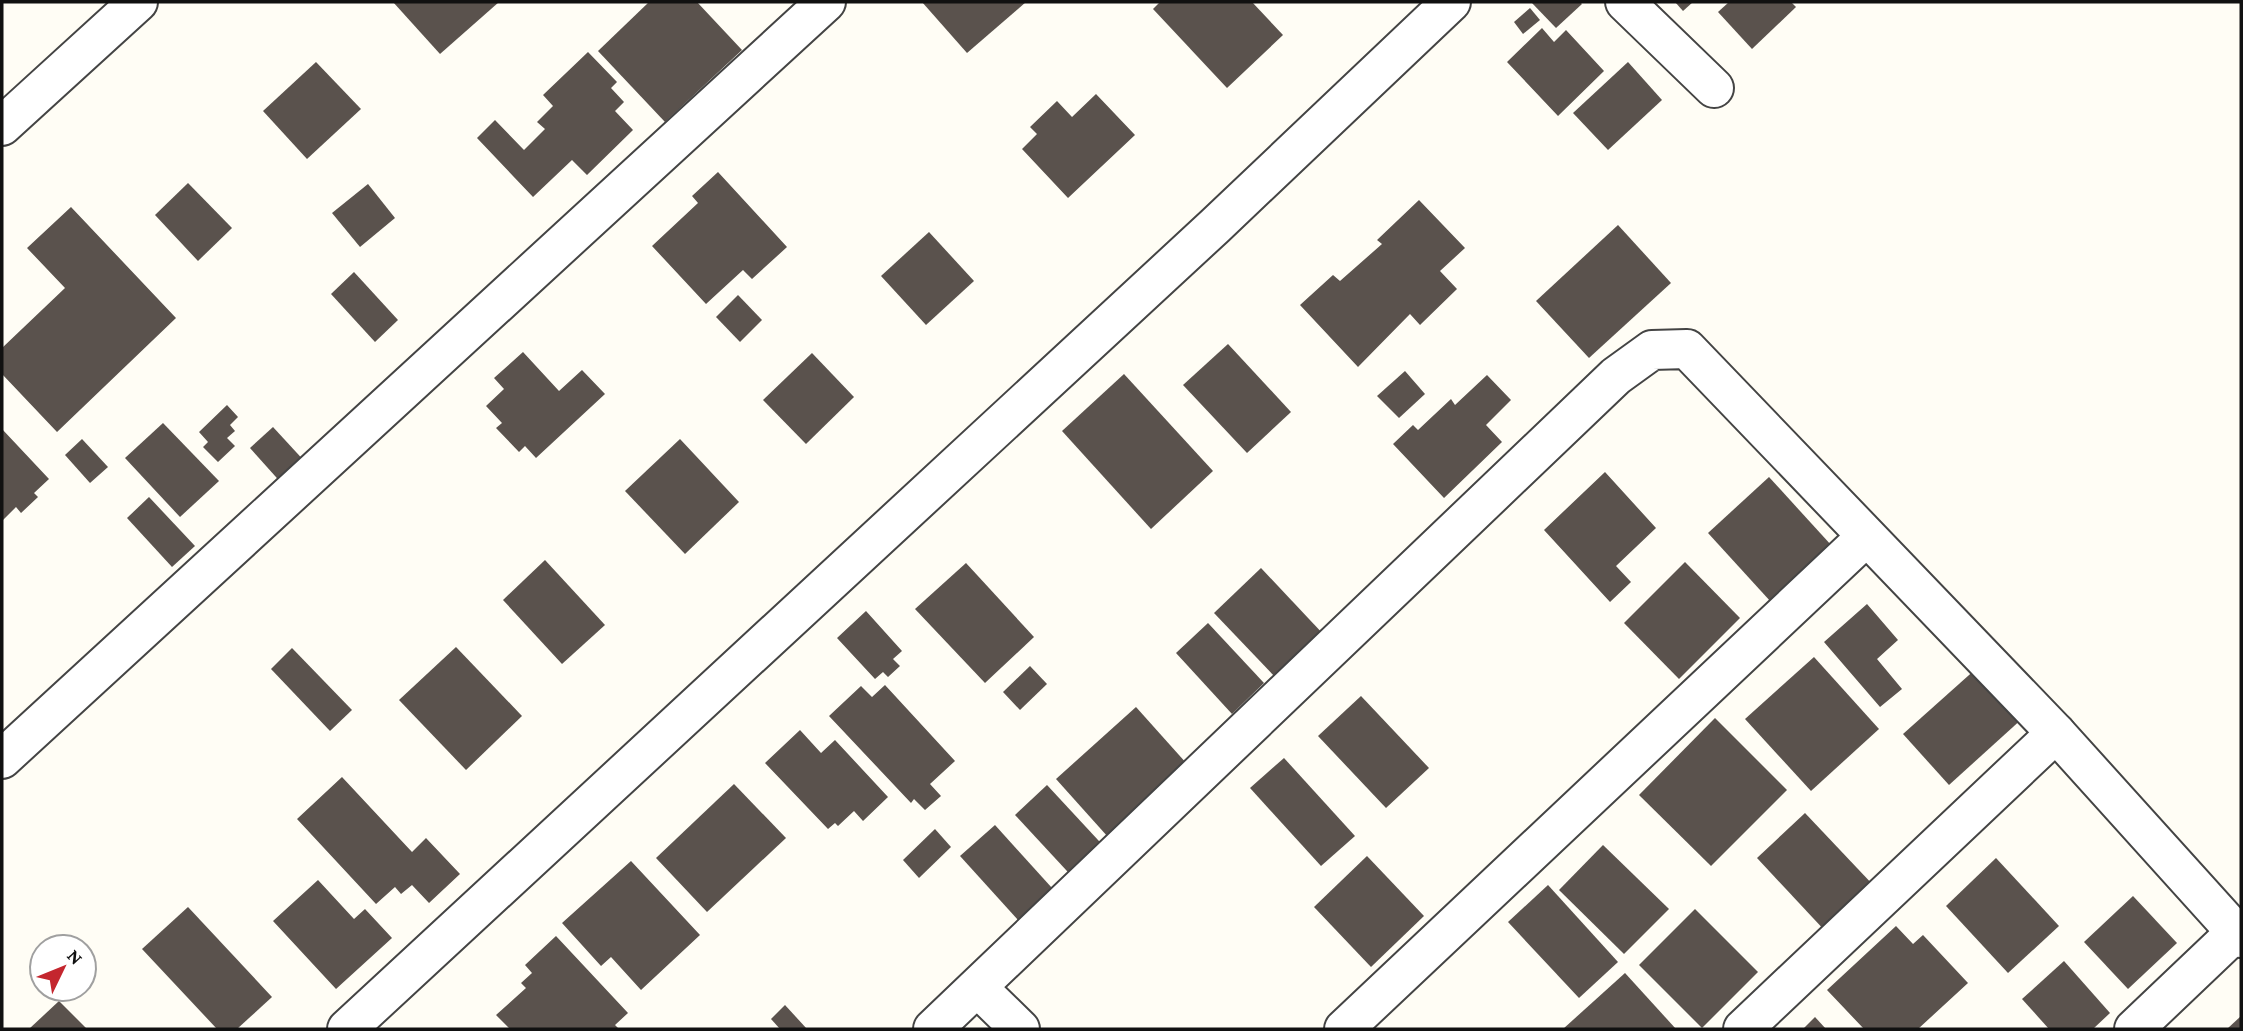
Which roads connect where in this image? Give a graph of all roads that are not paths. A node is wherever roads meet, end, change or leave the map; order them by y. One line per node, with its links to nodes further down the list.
1 (138, 2): 6 (street)
2 (826, 2): 9 (street)
3 (1451, 2): 12 (street)
4 (1625, 2): 5 (street)
5 (1714, 88)
6 (2, 126)
7 (1866, 537): 8 (street); 11 (street); 15 (street)
8 (2056, 733): 10 (street); 16 (street)
9 (2, 759)
10 (2239, 935): 17 (street)
11 (978, 988): 13 (street); 14 (street)
12 (347, 1029)
13 (933, 1029)
14 (1020, 1029)
15 (1343, 1029)
16 (1743, 1029)
17 (2134, 1029)

